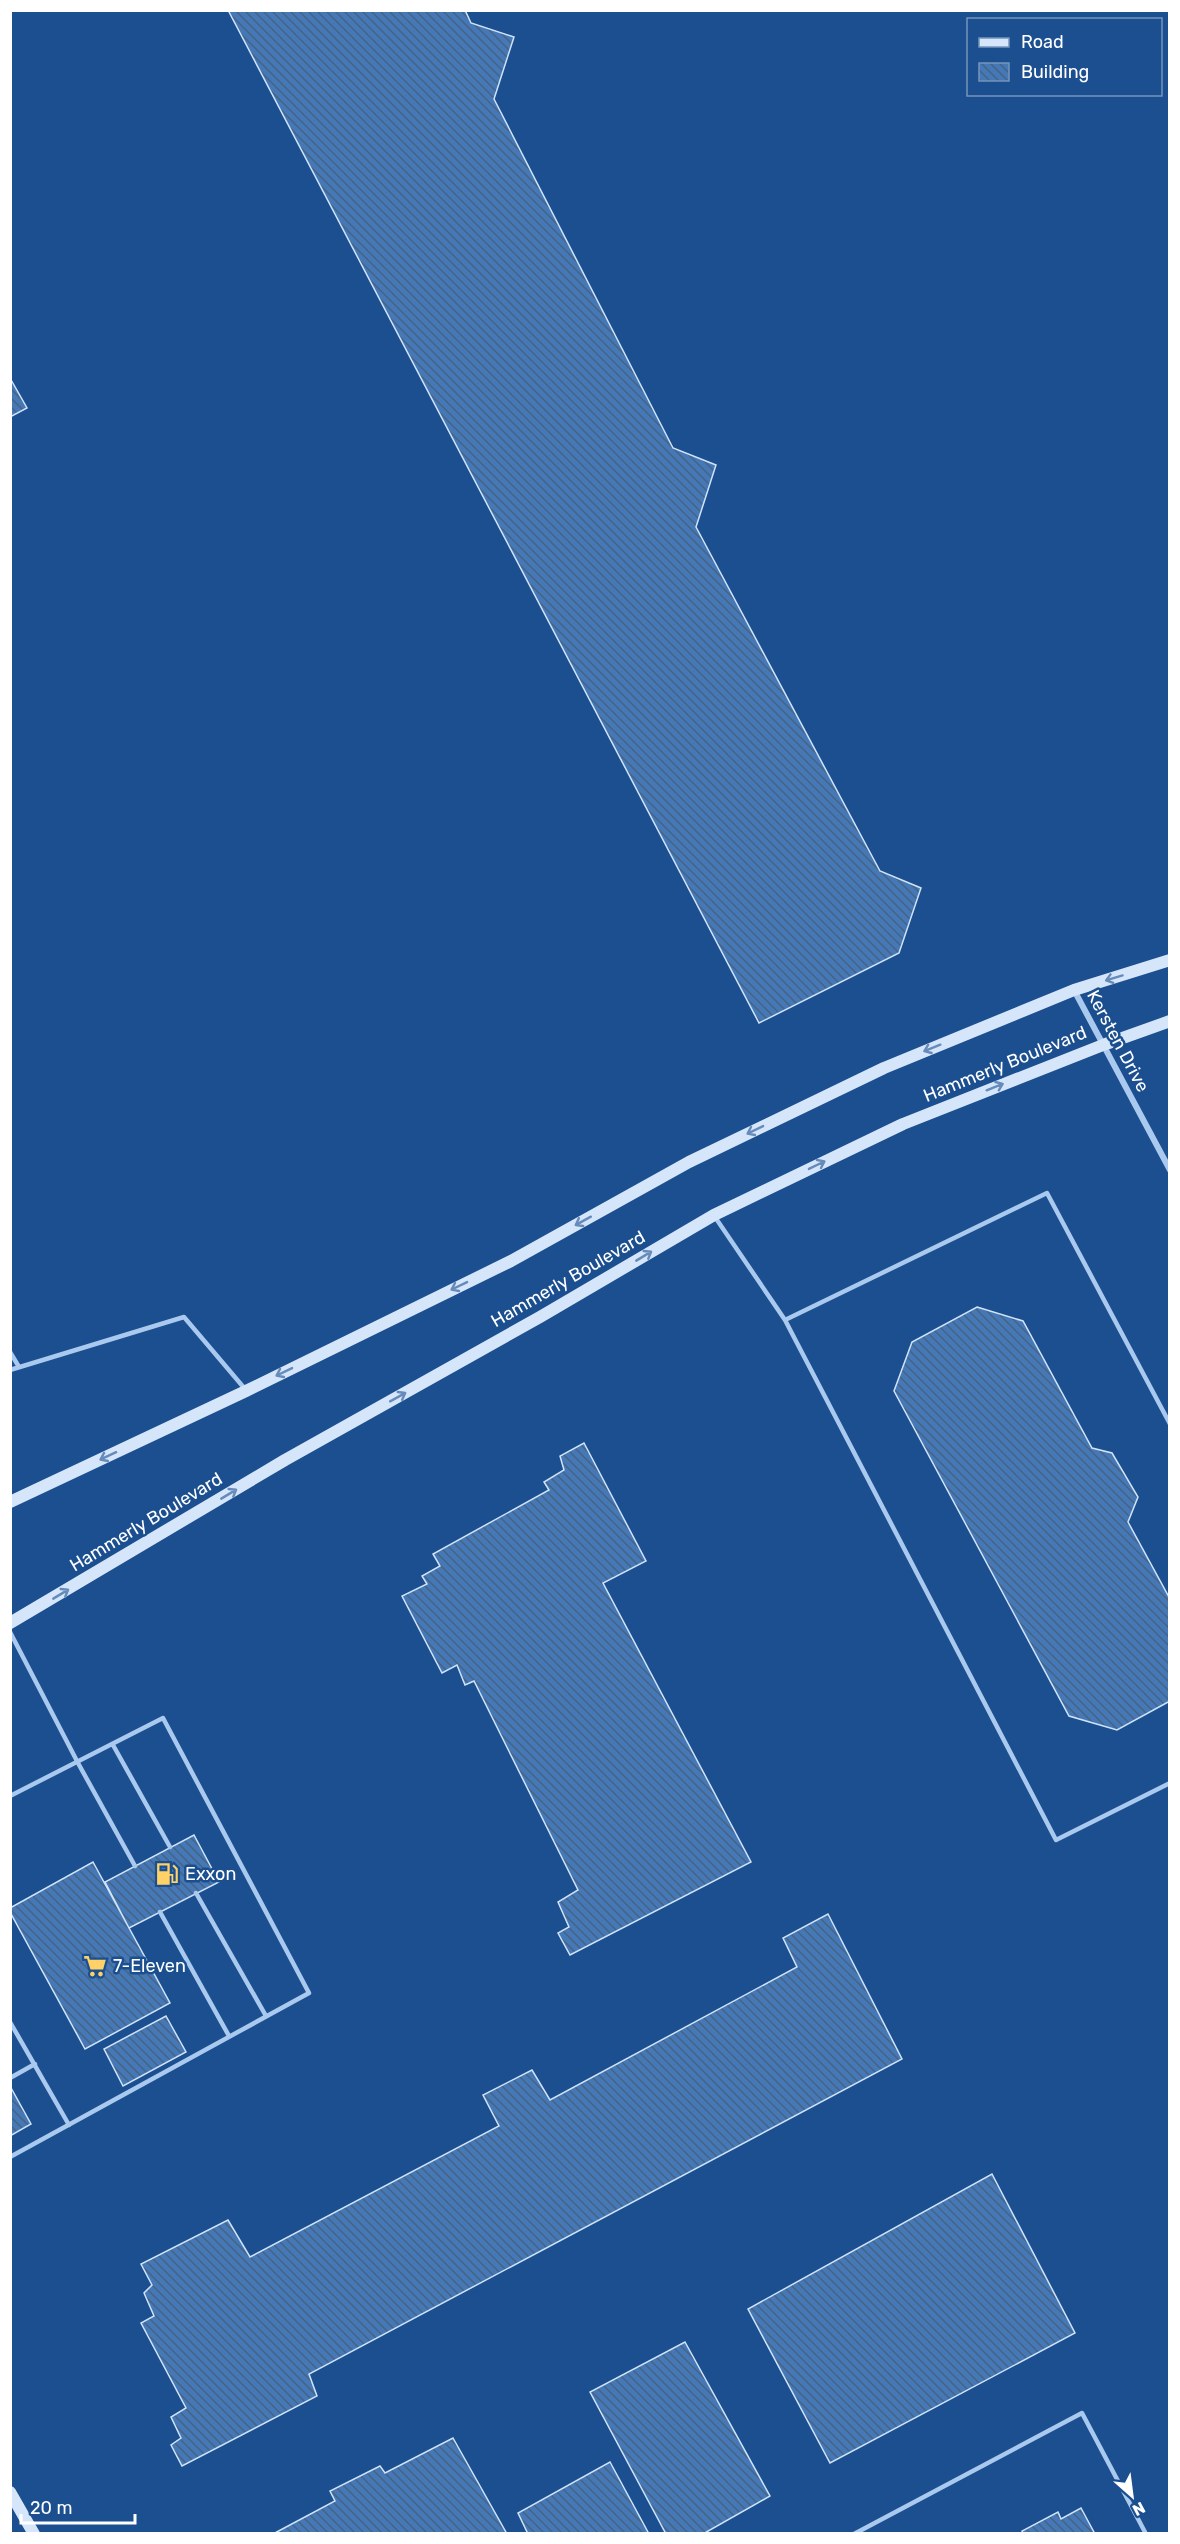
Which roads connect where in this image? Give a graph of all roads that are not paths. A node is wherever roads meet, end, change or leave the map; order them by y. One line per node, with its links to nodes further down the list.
1 (1170, 960): 2 (main road, one-way to 2)
2 (1074, 990): 4 (street, Kersten Drive); 11 (main road, one-way to 11)
3 (1170, 1021): 4 (main road, Hammerly Boulevard)
4 (1102, 1045): 5 (street, Kersten Drive); 6 (main road, Hammerly Boulevard, one-way to 4)
5 (1170, 1170)
6 (714, 1215): 7 (lane); 14 (main road, Hammerly Boulevard, one-way to 6)
7 (785, 1320): 12 (lane); 18 (lane)
8 (10, 1352): 9 (lane)
9 (19, 1367): 10 (lane); 11 (lane)
10 (10, 1370)
11 (246, 1391): 13 (main road, one-way to 13)
12 (1170, 1424)
13 (10, 1502)
14 (10, 1623)
15 (10, 1632): 17 (lane)
16 (113, 1745): 17 (lane); 20 (lane); 24 (lane)
17 (78, 1763): 19 (lane); 21 (lane)
18 (1170, 1783)
19 (10, 1796)
20 (170, 1847)
21 (135, 1866)
22 (196, 1893): 24 (lane)
23 (160, 1912): 26 (lane)
24 (266, 2016): 26 (lane)
25 (10, 2022): 27 (lane)
26 (229, 2036): 29 (lane)
27 (34, 2064): 28 (lane); 29 (lane)
28 (10, 2078)
29 (69, 2125): 30 (lane)
30 (10, 2157)
31 (10, 2492): 32 (main road)
32 (34, 2534)
33 (854, 2534): 34 (lane)
34 (1146, 2534)

